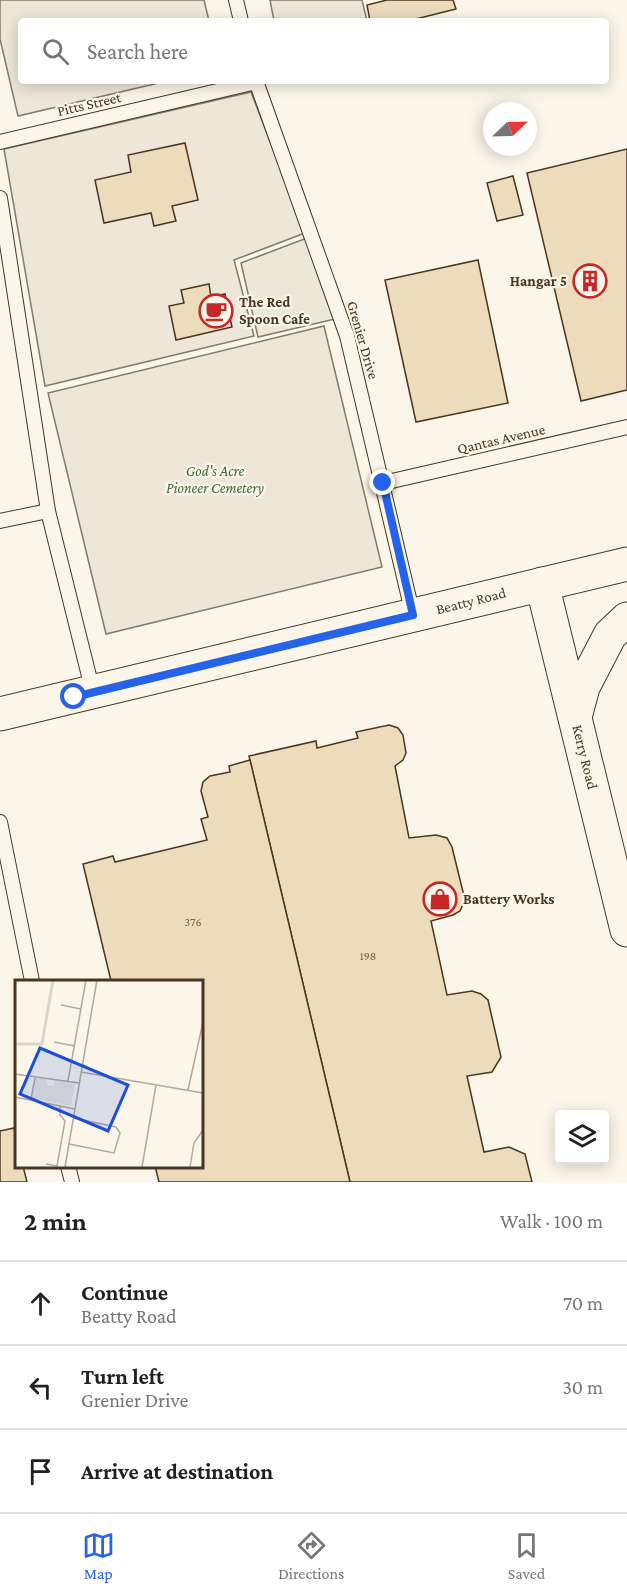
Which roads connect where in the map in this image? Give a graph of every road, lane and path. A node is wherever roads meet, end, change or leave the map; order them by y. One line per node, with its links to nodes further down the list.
1 (236, 0): 2 (lane)
2 (240, 18)
3 (243, 84): 5 (lane, Pitts Street)
4 (257, 84): 8 (lane, Grenier Drive)
5 (0, 142)
6 (0, 198): 9 (lane)
7 (627, 427): 8 (lane, Qantas Avenue)
8 (383, 483): 13 (lane, Grenier Drive)
9 (48, 511): 10 (lane); 15 (lane)
10 (0, 521)
11 (627, 564): 12 (main road, Beatty Road)
12 (542, 584): 13 (main road, Beatty Road); 17 (main road, Kerry Road)
13 (413, 615): 15 (main road, Beatty Road)
14 (627, 619): 17 (main road)
15 (93, 692): 16 (main road, Beatty Road)
16 (0, 714)
17 (575, 717): 19 (main road, Kerry Road)
18 (0, 822): 20 (lane)
19 (627, 930)
20 (32, 980)
21 (68, 1167): 22 (lane)
22 (72, 1182)

